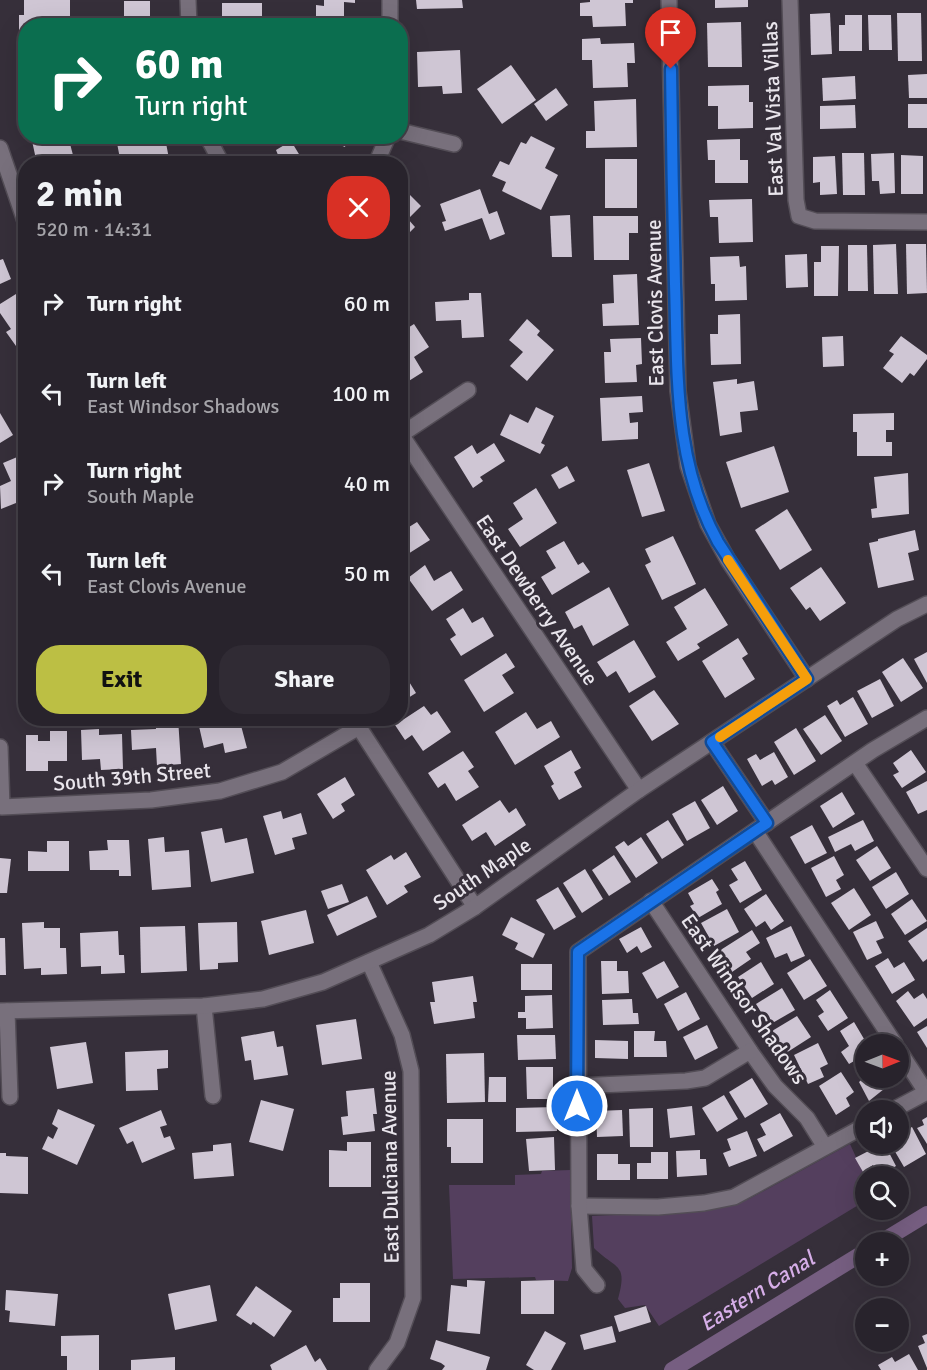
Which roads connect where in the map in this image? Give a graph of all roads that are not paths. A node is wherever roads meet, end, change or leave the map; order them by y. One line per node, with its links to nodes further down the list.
1 (188, 0): 5 (street)
2 (390, 0): 6 (street)
3 (669, 0): 16 (street, East Clovis Avenue)
4 (790, 0): 11 (street, East Val Vista Villas)
5 (189, 18)
6 (390, 18)
7 (408, 133): 8 (street)
8 (454, 144)
9 (0, 148): 10 (street)
10 (18, 201)
11 (927, 222)
12 (468, 390): 13 (street)
13 (408, 429)
14 (408, 444): 23 (street, East Dewberry Avenue)
15 (927, 604): 16 (street, South Maple)
16 (807, 679): 20 (street, South Maple)
17 (927, 718): 22 (street)
18 (351, 726): 21 (street, South 39th Street)
19 (358, 726): 27 (street)
20 (712, 742): 23 (street, South Maple); 24 (street)
21 (0, 747)
22 (855, 762): 24 (street); 25 (street)
23 (639, 790): 27 (street, South Maple)
24 (761, 827): 26 (street); 31 (street)
25 (927, 869)
26 (651, 901): 32 (street, East Windsor Shadows); 34 (street)
27 (475, 907): 28 (street, South Maple)
28 (369, 962): 29 (street, South Maple); 43 (street, East Dulciana Avenue)
29 (204, 1006): 30 (street, South Maple); 36 (street)
30 (3, 1011): 37 (street)
31 (889, 1034)
32 (750, 1051): 34 (street); 40 (street, East Windsor Shadows)
33 (909, 1065): 35 (street)
34 (577, 1086): 41 (street)
35 (927, 1092): 38 (street)
36 (213, 1096)
37 (10, 1097)
38 (909, 1102)
39 (855, 1131): 40 (street)
40 (825, 1147): 41 (street)
41 (579, 1206): 42 (street)
42 (597, 1285)
43 (377, 1370)

